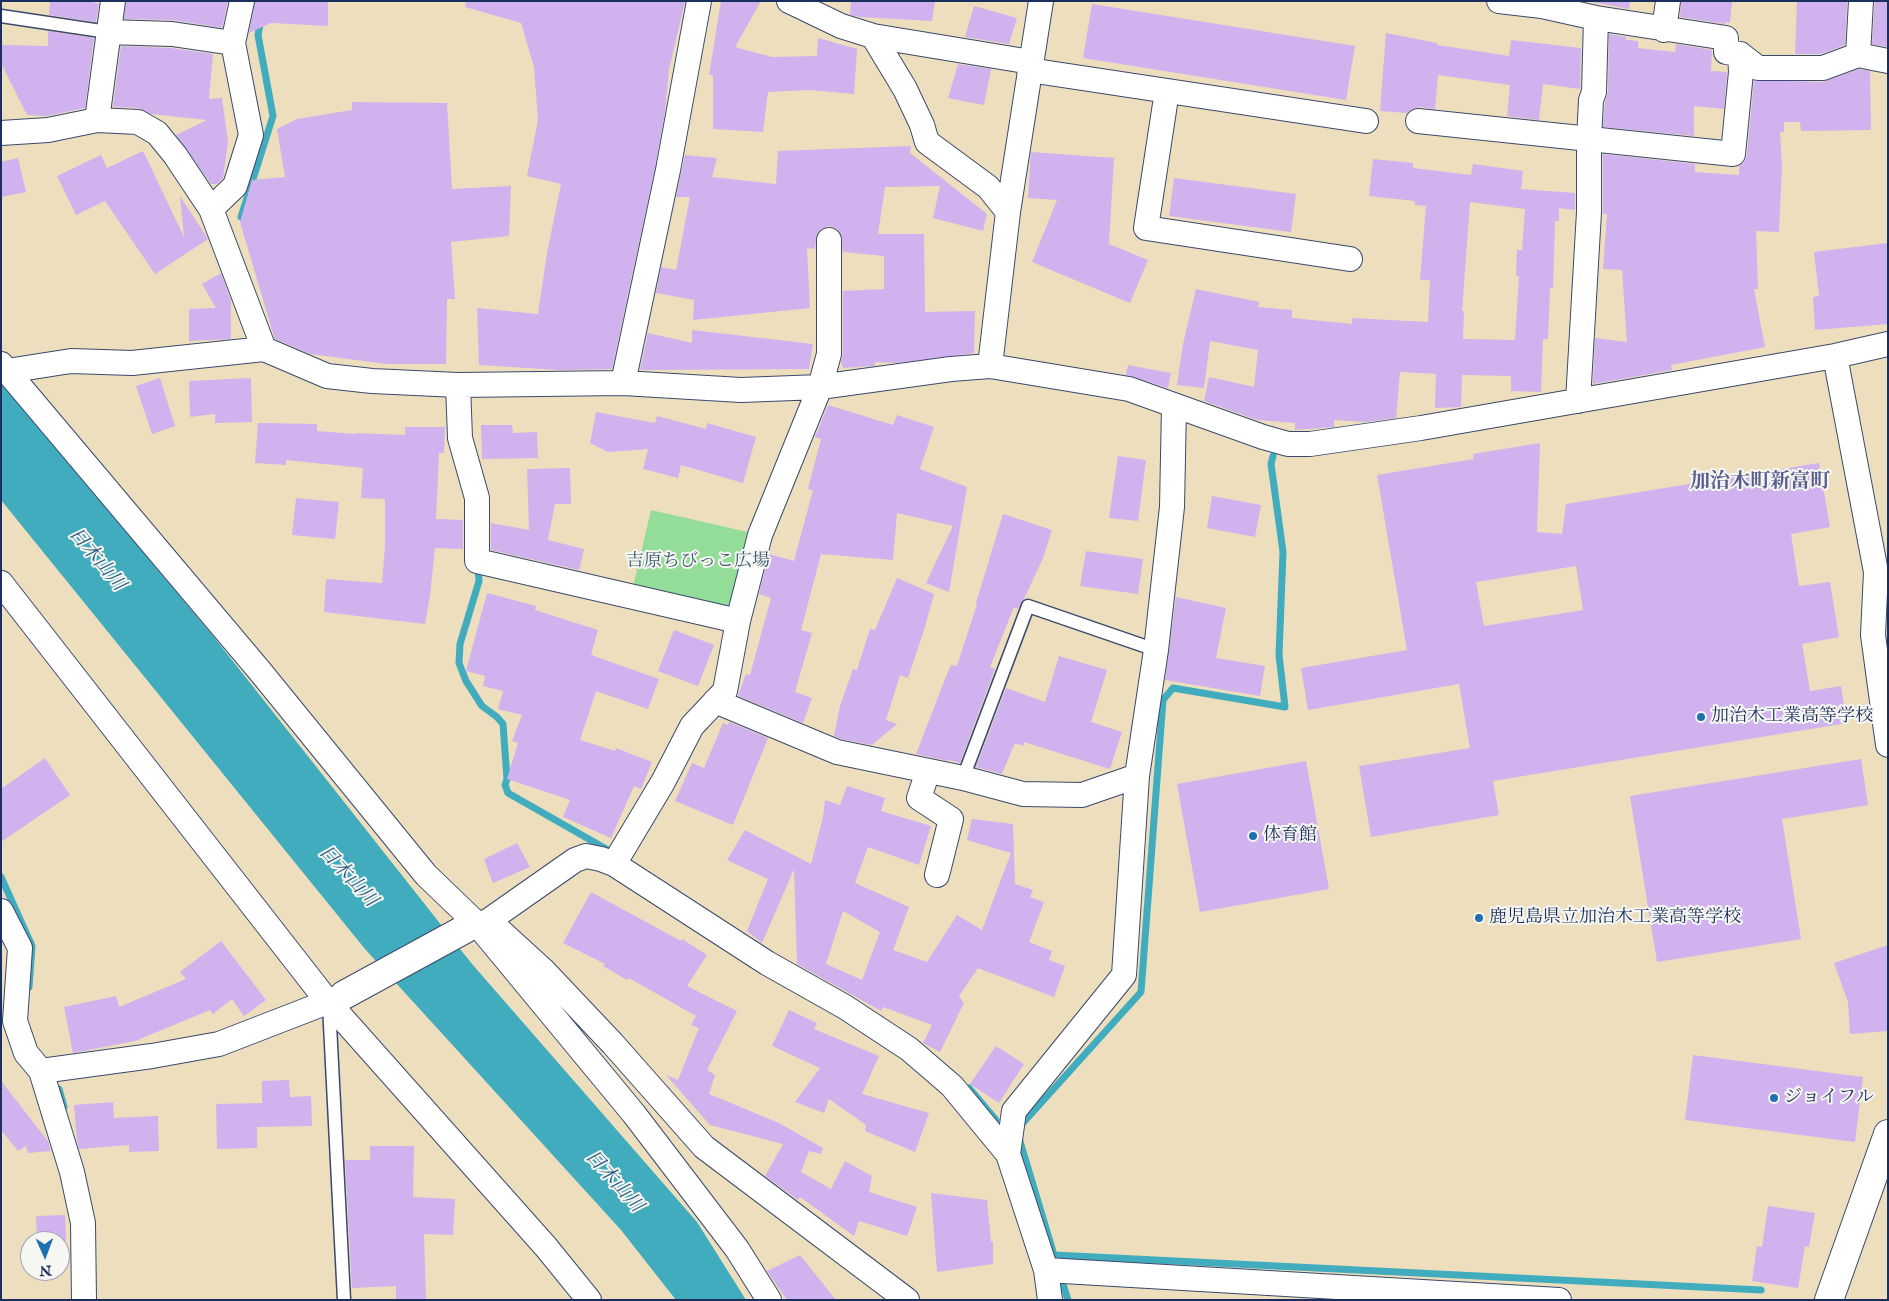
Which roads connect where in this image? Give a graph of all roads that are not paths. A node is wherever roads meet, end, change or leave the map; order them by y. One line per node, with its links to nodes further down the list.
1 (113, 1): 13 (street)
2 (242, 1): 15 (street)
3 (698, 1): 35 (street)
4 (789, 1): 14 (street)
5 (1041, 1): 19 (street)
6 (1499, 1): 9 (street)
7 (1668, 1): 12 (street)
8 (1860, 1): 17 (street)
9 (1542, 4): 11 (street)
10 (1, 16): 13 (lane)
11 (1596, 18): 12 (street); 25 (street)
12 (1664, 30): 16 (street)
13 (108, 32): 15 (street); 21 (street)
14 (873, 36): 19 (street); 27 (street)
15 (234, 43): 26 (street)
16 (1740, 54): 17 (street); 25 (street)
17 (1858, 54): 18 (street)
18 (1888, 61)
19 (1030, 66): 20 (street); 27 (street)
20 (1167, 91): 22 (street); 29 (street)
21 (97, 120): 24 (street); 26 (street)
22 (1366, 121)
23 (1418, 121): 25 (street)
24 (1, 133)
25 (1590, 140): 38 (street)
26 (211, 209): 31 (street)
27 (1008, 212): 33 (street)
28 (829, 240): 37 (street)
29 (1350, 259)
30 (1888, 344): 32 (street)
31 (264, 348): 34 (street); 36 (street)
32 (1835, 356): 38 (street); 40 (street)
33 (990, 366): 37 (street); 39 (street)
34 (4, 367): 52 (street)
35 (623, 383): 36 (street); 37 (street)
36 (458, 385): 42 (street)
37 (820, 387): 42 (street)
38 (1578, 401): 39 (street)
39 (1174, 406): 43 (street)
40 (1882, 573): 45 (street)
41 (1, 583): 53 (street)
42 (738, 622): 44 (street)
43 (1156, 650): 47 (street); 48 (lane)
44 (715, 701): 46 (street); 49 (street)
45 (1888, 745)
46 (928, 771): 48 (street); 50 (street)
47 (1137, 776): 48 (street); 56 (street)
48 (963, 778)
49 (614, 864): 52 (street); 56 (street)
50 (937, 875)
51 (1, 911): 54 (street)
52 (477, 924): 53 (main road); 61 (street); 62 (street)
53 (336, 998): 54 (street); 59 (lane); 60 (street)
54 (41, 1071): 58 (street)
55 (1888, 1134): 65 (main road)
56 (1008, 1154): 57 (street)
57 (1046, 1270): 63 (street); 64 (street)
58 (84, 1300)
59 (344, 1300)
60 (589, 1300)
61 (769, 1300)
62 (907, 1300)
63 (1050, 1300)
64 (1559, 1300)
65 (1829, 1300)

